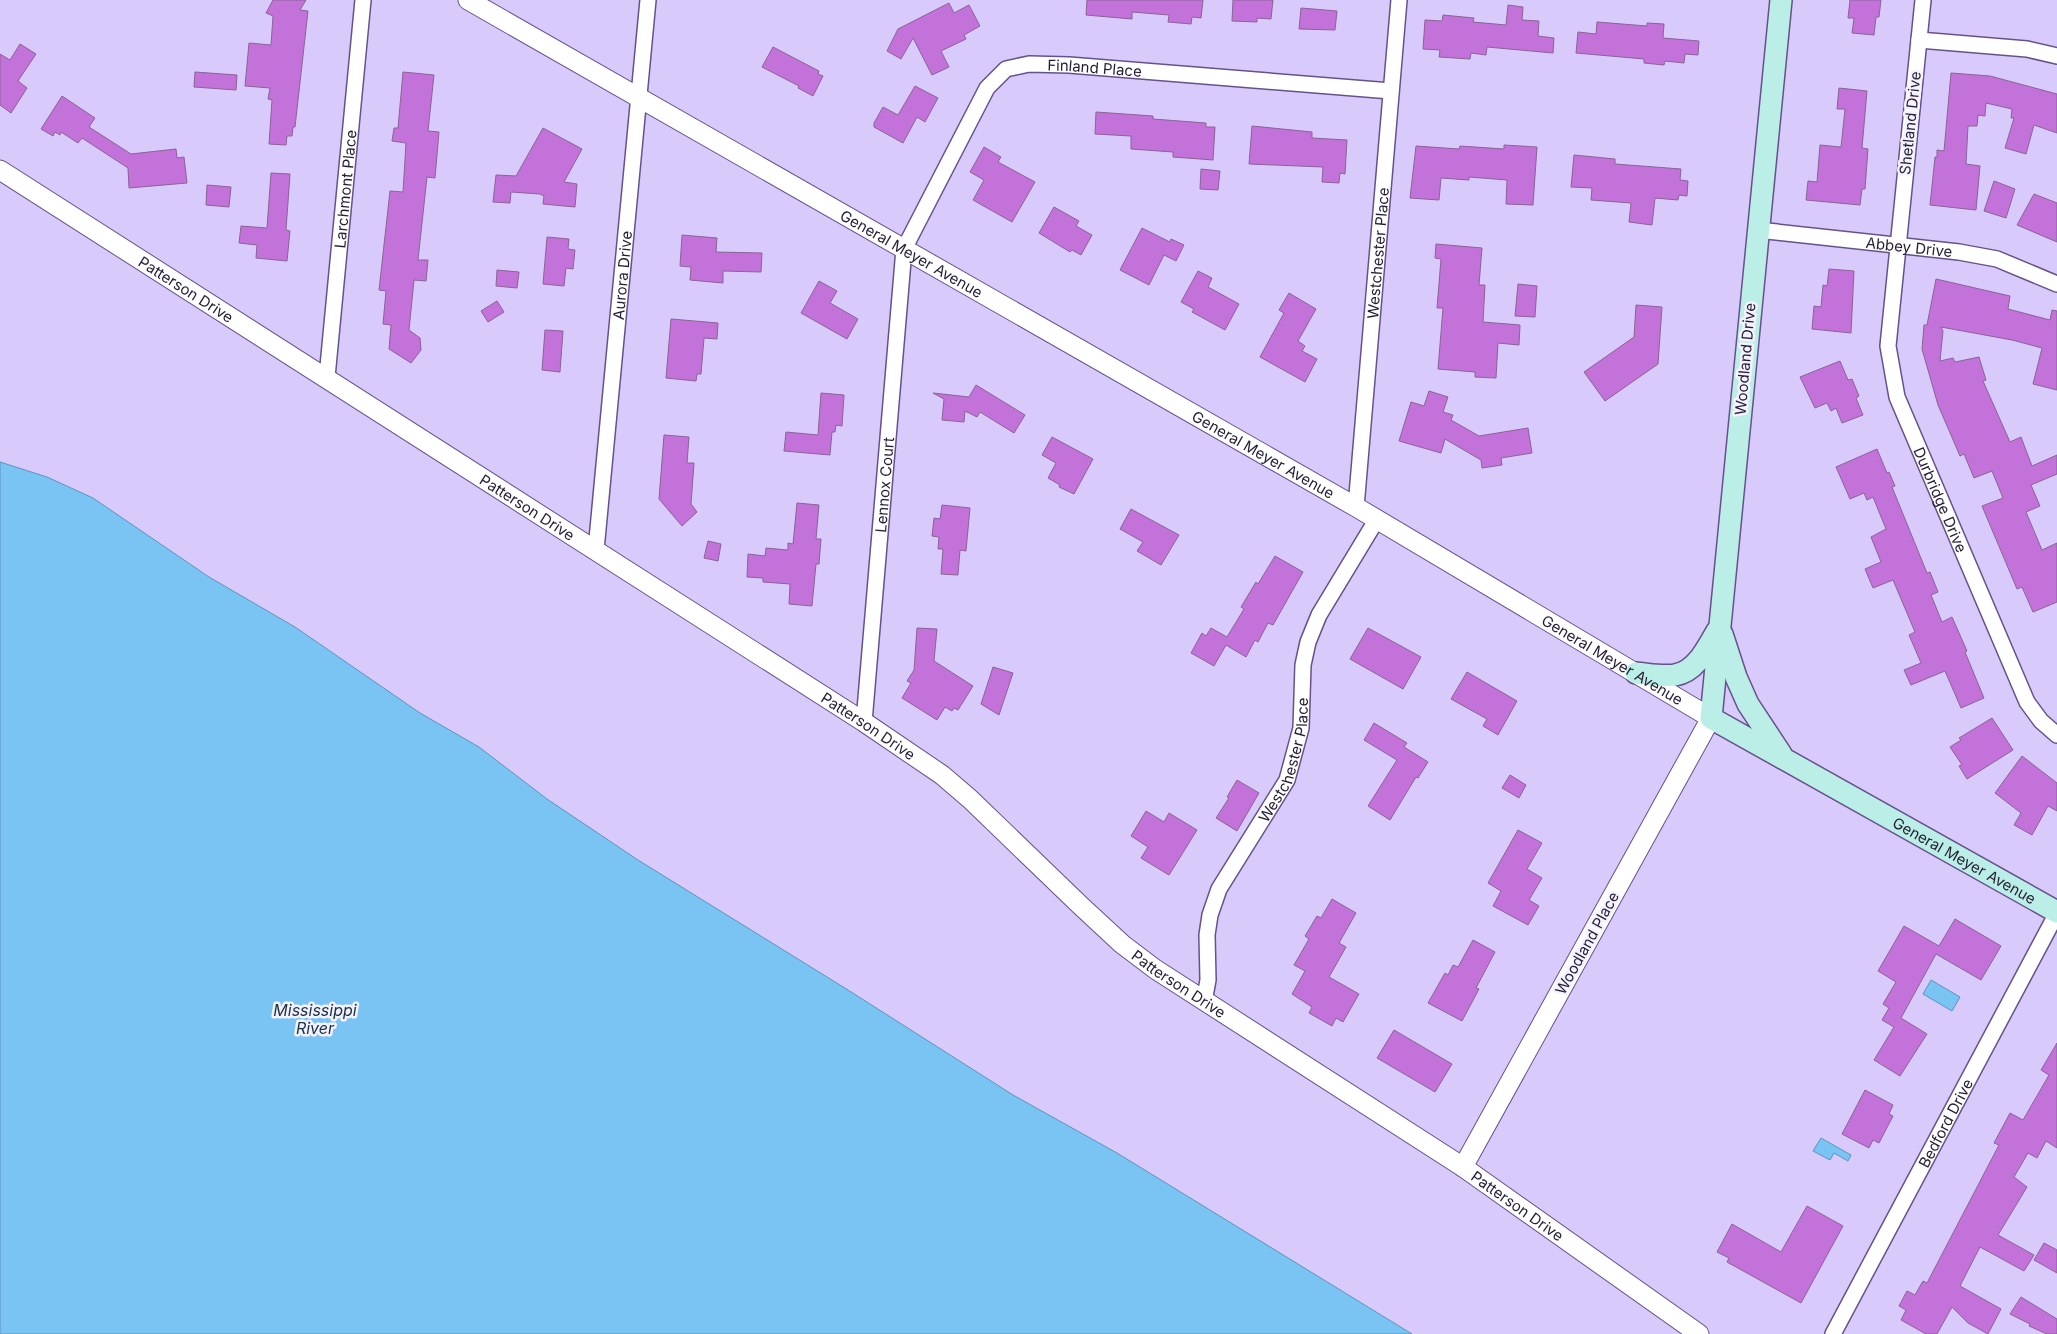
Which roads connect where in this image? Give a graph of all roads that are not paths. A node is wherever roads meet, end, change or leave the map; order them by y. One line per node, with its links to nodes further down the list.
1 (363, 0): 16 (street, Larchmont Place)
2 (468, 0): 10 (street, General Meyer Avenue)
3 (648, 0): 10 (street, Aurora Drive)
4 (1399, 0): 9 (street, Westchester Place)
5 (1781, 0): 12 (main road, Woodland Drive)
6 (1923, 0): 7 (street, Shetland Drive)
7 (1919, 40): 8 (street); 13 (street, Shetland Drive)
8 (2057, 56)
9 (1391, 91): 14 (street, Finland Place); 17 (street, Westchester Place)
10 (638, 98): 14 (street, General Meyer Avenue); 19 (street, Aurora Drive)
11 (0, 170): 16 (street, Patterson Drive)
12 (1758, 230): 13 (street, Abbey Drive); 20 (main road, Woodland Drive)
13 (1898, 245): 15 (street, Abbey Drive); 24 (street, Durbridge Drive)
14 (904, 249): 17 (street, General Meyer Avenue); 23 (street, Lennox Court)
15 (2057, 284)
16 (327, 377): 19 (street, Patterson Drive)
17 (1356, 507): 18 (street, General Meyer Avenue)
18 (1377, 519): 21 (street, General Meyer Avenue); 27 (street, Westchester Place)
19 (596, 550): 23 (street, Patterson Drive)
20 (1720, 627): 21 (main road); 22 (main road, Woodland Drive); 25 (main road)
21 (1636, 673): 22 (street, General Meyer Avenue)
22 (1711, 718): 25 (main road, General Meyer Avenue); 28 (street, Woodland Place)
23 (864, 722): 27 (street, Patterson Drive)
24 (2057, 735)
25 (1784, 759): 26 (main road, General Meyer Avenue)
26 (2057, 912): 30 (street, Bedford Drive)
27 (1204, 1002): 28 (street, Patterson Drive)
28 (1463, 1167): 29 (street, Patterson Drive)
29 (1699, 1334)
30 (1834, 1334)

